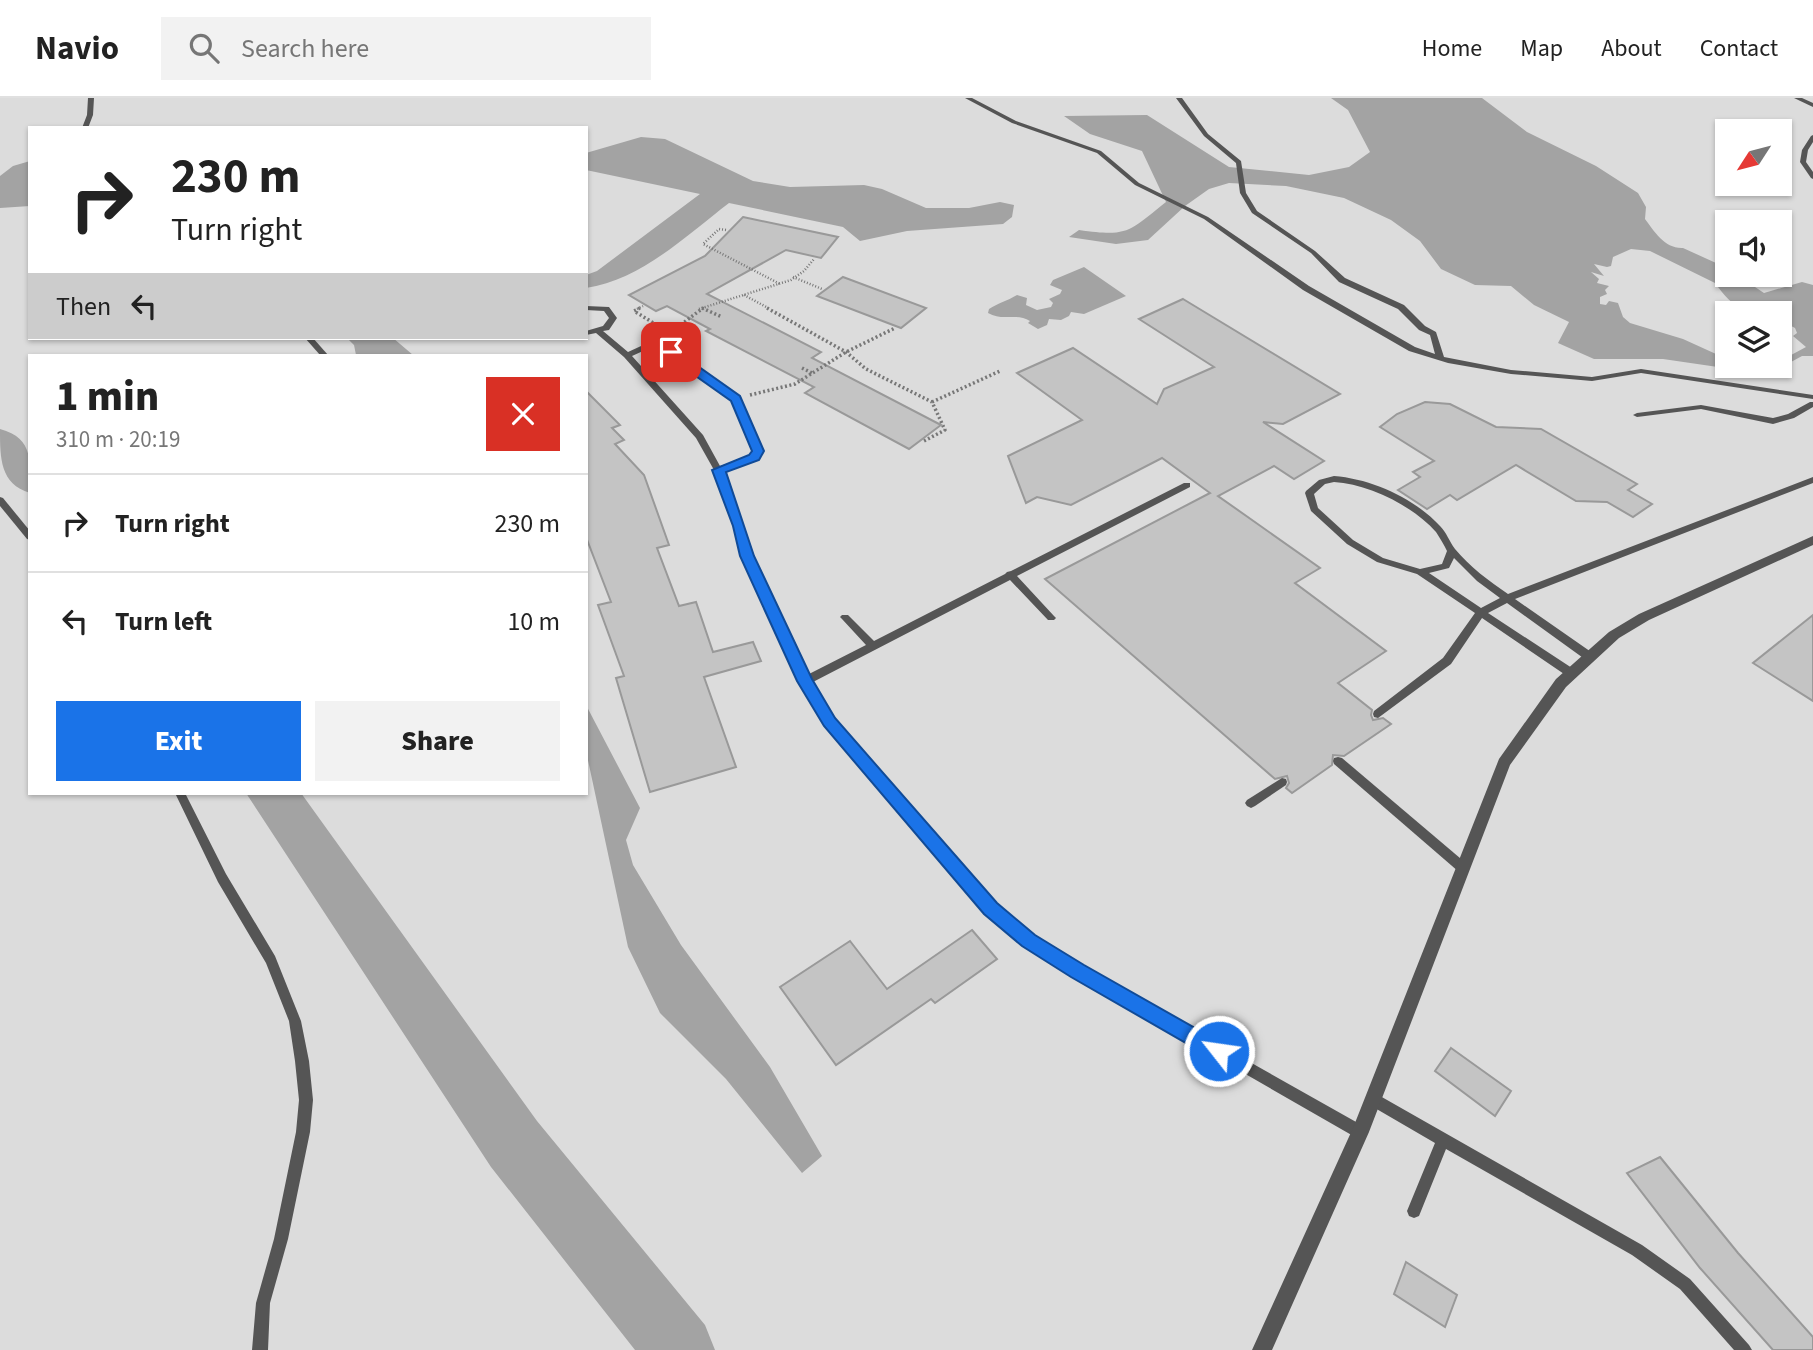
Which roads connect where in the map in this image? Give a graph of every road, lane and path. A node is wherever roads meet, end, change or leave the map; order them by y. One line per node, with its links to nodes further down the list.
1 (90, 98): 6 (lane)
2 (968, 98): 27 (lane)
3 (1179, 98): 27 (lane)
4 (1797, 98): 5 (lane)
5 (1813, 105)
6 (86, 126)
7 (1813, 137): 8 (lane)
8 (1813, 177)
9 (726, 230): 12 (path)
10 (814, 259): 11 (path)
11 (793, 277): 12 (path); 13 (path)
12 (781, 284): 14 (path)
13 (821, 289)
14 (744, 295): 17 (path); 24 (path)
15 (643, 306): 21 (path)
16 (588, 307): 20 (lane)
17 (701, 308): 18 (path); 21 (path)
18 (722, 317)
19 (895, 328): 24 (path)
20 (592, 332): 26 (lane)
21 (670, 334): 23 (path)
22 (312, 340): 25 (lane)
23 (655, 344): 26 (lane); 34 (lane)
24 (846, 352): 30 (path); 35 (path)
25 (323, 354)
26 (627, 355): 39 (lane)
27 (1440, 358): 33 (lane)
28 (803, 368): 30 (path)
29 (1000, 371): 35 (path)
30 (813, 373): 31 (path)
31 (795, 384): 32 (path); 34 (path)
32 (804, 388)
33 (1813, 397)
34 (736, 399): 39 (lane)
35 (932, 402): 38 (path)
36 (1813, 404): 37 (lane)
37 (1637, 415)
38 (924, 441)
39 (718, 470): 55 (lane)
40 (1813, 480): 48 (lane)
41 (1187, 485): 47 (lane)
42 (0, 500): 43 (lane)
43 (28, 535)
44 (1813, 540): 53 (street)
45 (1451, 551): 46 (lane); 46 (lane); 48 (lane)
46 (1420, 572): 49 (lane)
47 (1010, 574): 51 (lane); 52 (lane)
48 (1506, 599): 49 (lane); 53 (lane)
49 (1481, 612): 54 (lane); 56 (lane)
50 (845, 617): 52 (lane)
51 (1051, 618)
52 (872, 646): 55 (lane)
53 (1590, 657): 54 (street)
54 (1571, 673): 61 (street)
55 (805, 681): 63 (lane)
56 (1378, 714)
57 (1338, 761): 61 (lane)
58 (1282, 782): 60 (lane)
59 (181, 795): 66 (lane)
60 (1251, 803)
61 (1463, 868): 62 (street)
62 (1373, 1099): 63 (street); 64 (lane)
63 (1360, 1132): 67 (street)
64 (1443, 1140): 65 (lane); 68 (lane)
65 (1414, 1211)
66 (260, 1350)
67 (1262, 1350)
68 (1745, 1350)

